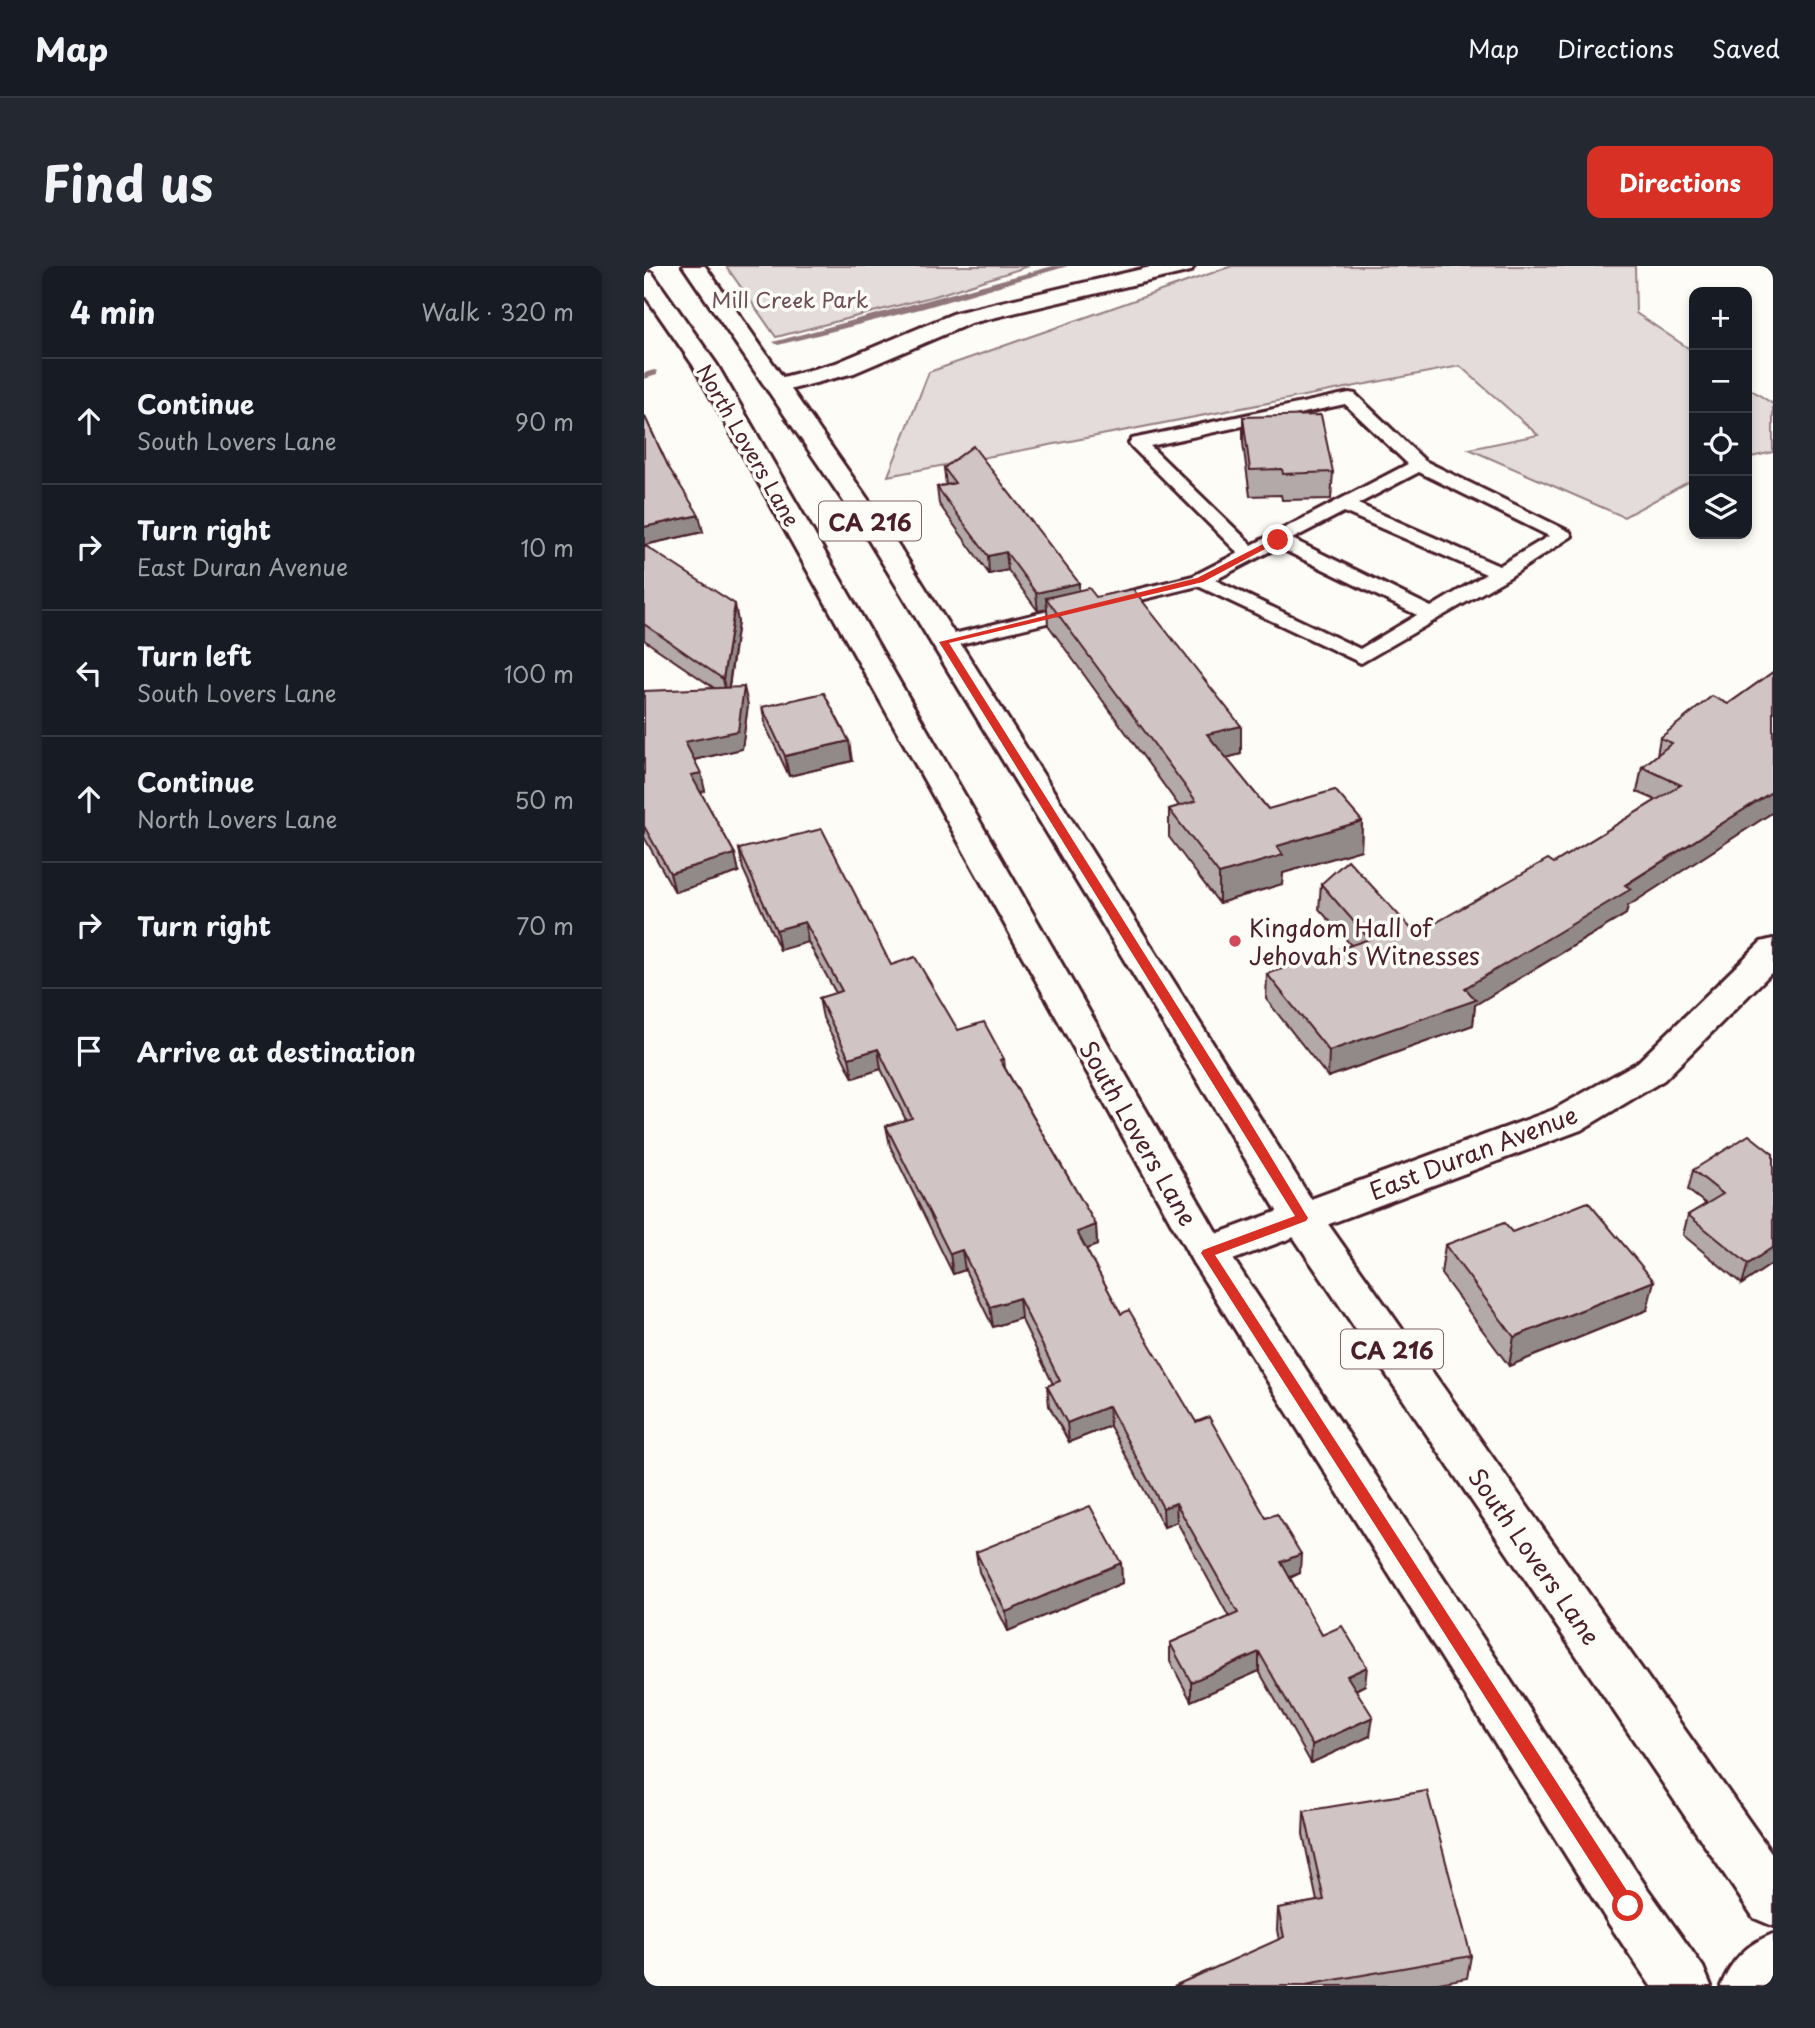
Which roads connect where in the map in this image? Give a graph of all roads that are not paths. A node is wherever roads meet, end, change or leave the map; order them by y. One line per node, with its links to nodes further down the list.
1 (694, 266): 4 (main road, North Lovers Lane / CA 216)
2 (1183, 266): 4 (main road)
3 (644, 278): 14 (main road, North Lovers Lane / CA 216)
4 (777, 386): 12 (main road, North Lovers Lane / CA 216)
5 (1419, 465): 6 (lane); 8 (lane); 9 (lane)
6 (1344, 505): 7 (lane); 9 (lane)
7 (1278, 540): 8 (lane); 11 (lane)
8 (1250, 554): 10 (lane)
9 (1501, 574): 11 (lane)
10 (1200, 580): 11 (lane); 12 (lane)
11 (1432, 615)
12 (944, 642): 13 (main road, North Lovers Lane / CA 216)
13 (1034, 783): 16 (main road, South Lovers Lane / CA 216)
14 (951, 799): 17 (main road, South Lovers Lane / CA 216)
15 (1773, 950): 16 (main road, East Duran Avenue)
16 (1302, 1218): 17 (main road, East Duran Avenue); 18 (main road, South Lovers Lane / CA 216)
17 (1208, 1253): 20 (main road, South Lovers Lane / CA 216)
18 (1773, 1900)
19 (1773, 1961): 21 (main road)
20 (1684, 1986)
21 (1748, 1986)

